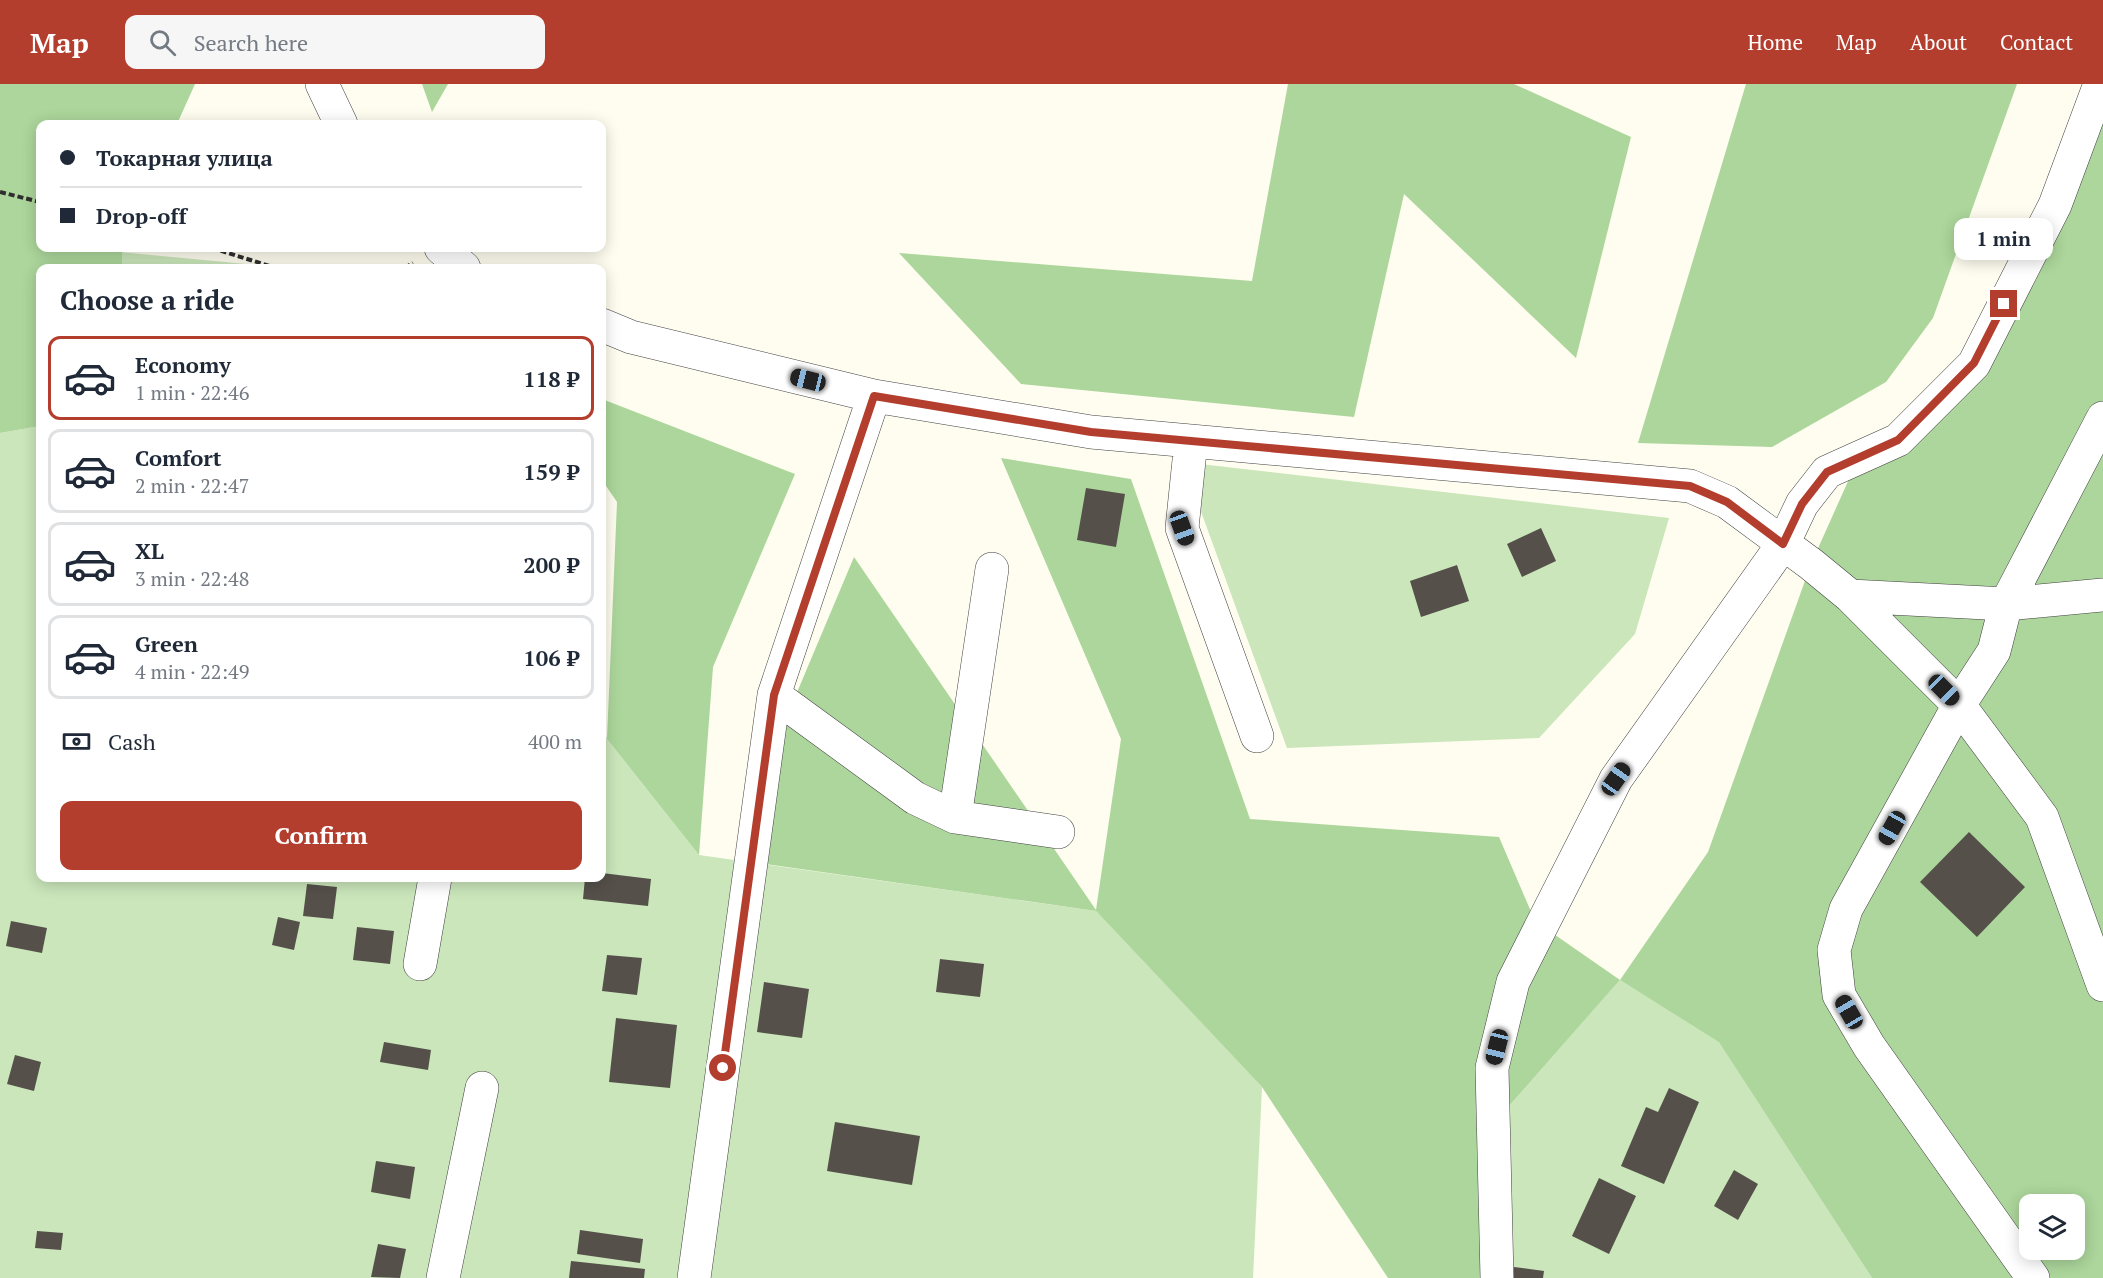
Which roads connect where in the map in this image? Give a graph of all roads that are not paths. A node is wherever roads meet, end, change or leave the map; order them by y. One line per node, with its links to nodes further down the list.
1 (322, 84): 3 (street)
2 (2100, 84): 10 (street)
3 (339, 120)
4 (446, 252): 5 (street)
5 (459, 264)
6 (606, 327): 7 (street)
7 (874, 396): 9 (street); 15 (street)
8 (2103, 418): 14 (street)
9 (1191, 441): 10 (street); 17 (street)
10 (1783, 544): 13 (street); 26 (street)
11 (992, 569): 18 (street)
12 (2103, 595): 14 (street)
13 (1850, 596): 14 (street); 16 (street)
14 (2006, 604): 16 (street)
15 (774, 695): 18 (street); 25 (street)
16 (1959, 705): 22 (street); 27 (street)
17 (1257, 735)
18 (955, 817): 19 (street)
19 (1058, 832)
20 (434, 882): 21 (street)
21 (420, 964)
22 (2103, 985)
23 (482, 1088): 24 (street)
24 (443, 1278)
25 (694, 1278)
26 (1497, 1278)
27 (2033, 1278)

